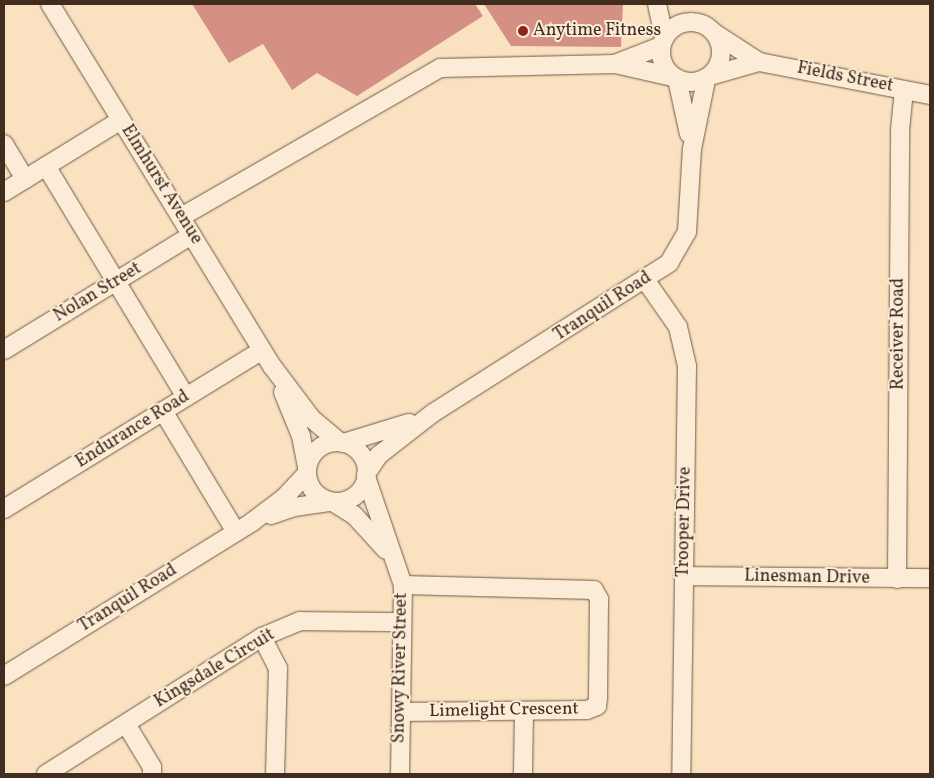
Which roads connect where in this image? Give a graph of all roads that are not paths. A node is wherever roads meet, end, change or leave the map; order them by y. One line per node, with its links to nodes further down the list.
1 (50, 4): 13 (street, Elmhurst Avenue)
2 (656, 4): 6 (street)
3 (665, 4): 4 (street)
4 (688, 22): 5 (street); 6 (street)
5 (716, 34): 7 (street, Fields Street); 9 (street)
6 (663, 42): 8 (street); 10 (street)
7 (759, 62): 9 (street, Fields Street); 11 (street, Fields Street)
8 (615, 64): 10 (street); 19 (street)
9 (709, 77): 10 (street); 15 (street, Tranquil Road)
10 (675, 78): 15 (street, Tranquil Road)
11 (904, 90): 12 (street, Fields Street); 39 (street, Receiver Road)
12 (930, 95)
13 (121, 120): 16 (street); 19 (street, Elmhurst Avenue)
14 (4, 144): 17 (street)
15 (692, 149): 21 (street, Tranquil Road)
16 (46, 166): 17 (street); 22 (street)
17 (25, 179): 18 (street)
18 (4, 192)
19 (181, 217): 20 (street, Elmhurst Avenue)
20 (192, 236): 22 (street, Nolan Street); 24 (street, Elmhurst Avenue)
21 (646, 281): 28 (street, Tranquil Road); 37 (street, Trooper Drive)
22 (116, 282): 23 (street, Nolan Street); 26 (street)
23 (4, 350)
24 (262, 350): 25 (street, Elmhurst Avenue); 26 (street, Endurance Road)
25 (272, 366): 29 (street, Elmhurst Avenue); 30 (street, Elmhurst Avenue)
26 (186, 397): 27 (street, Endurance Road)
27 (163, 411): 33 (street, Endurance Road); 35 (street)
28 (433, 413): 29 (street, Tranquil Road); 31 (street, Tranquil Road)
29 (341, 443): 30 (street); 31 (street)
30 (307, 470): 32 (street); 34 (street)
31 (366, 476): 32 (street); 36 (street, Snowy River Street)
32 (332, 502): 34 (street); 36 (street)
33 (4, 509)
34 (252, 522): 35 (street, Tranquil Road)
35 (236, 532): 43 (street, Tranquil Road)
36 (392, 557): 40 (street, Snowy River Street)
37 (683, 576): 39 (street, Linesman Drive); 52 (street, Trooper Drive)
38 (930, 578): 39 (street, Linesman Drive)
39 (897, 579)
40 (403, 585): 41 (street, Snowy River Street); 44 (street, Limelight Crescent)
41 (402, 622): 42 (street, Kingsdale Circuit); 45 (street, Snowy River Street)
42 (262, 637): 46 (street, Kingsdale Circuit); 49 (street)
43 (4, 676)
44 (524, 710): 45 (street, Limelight Crescent); 51 (street)
45 (401, 712): 50 (street, Snowy River Street)
46 (126, 724): 47 (street, Kingsdale Circuit); 48 (street)
47 (46, 774)
48 (152, 774)
49 (276, 774)
50 (400, 774)
51 (523, 774)
52 (681, 774)

